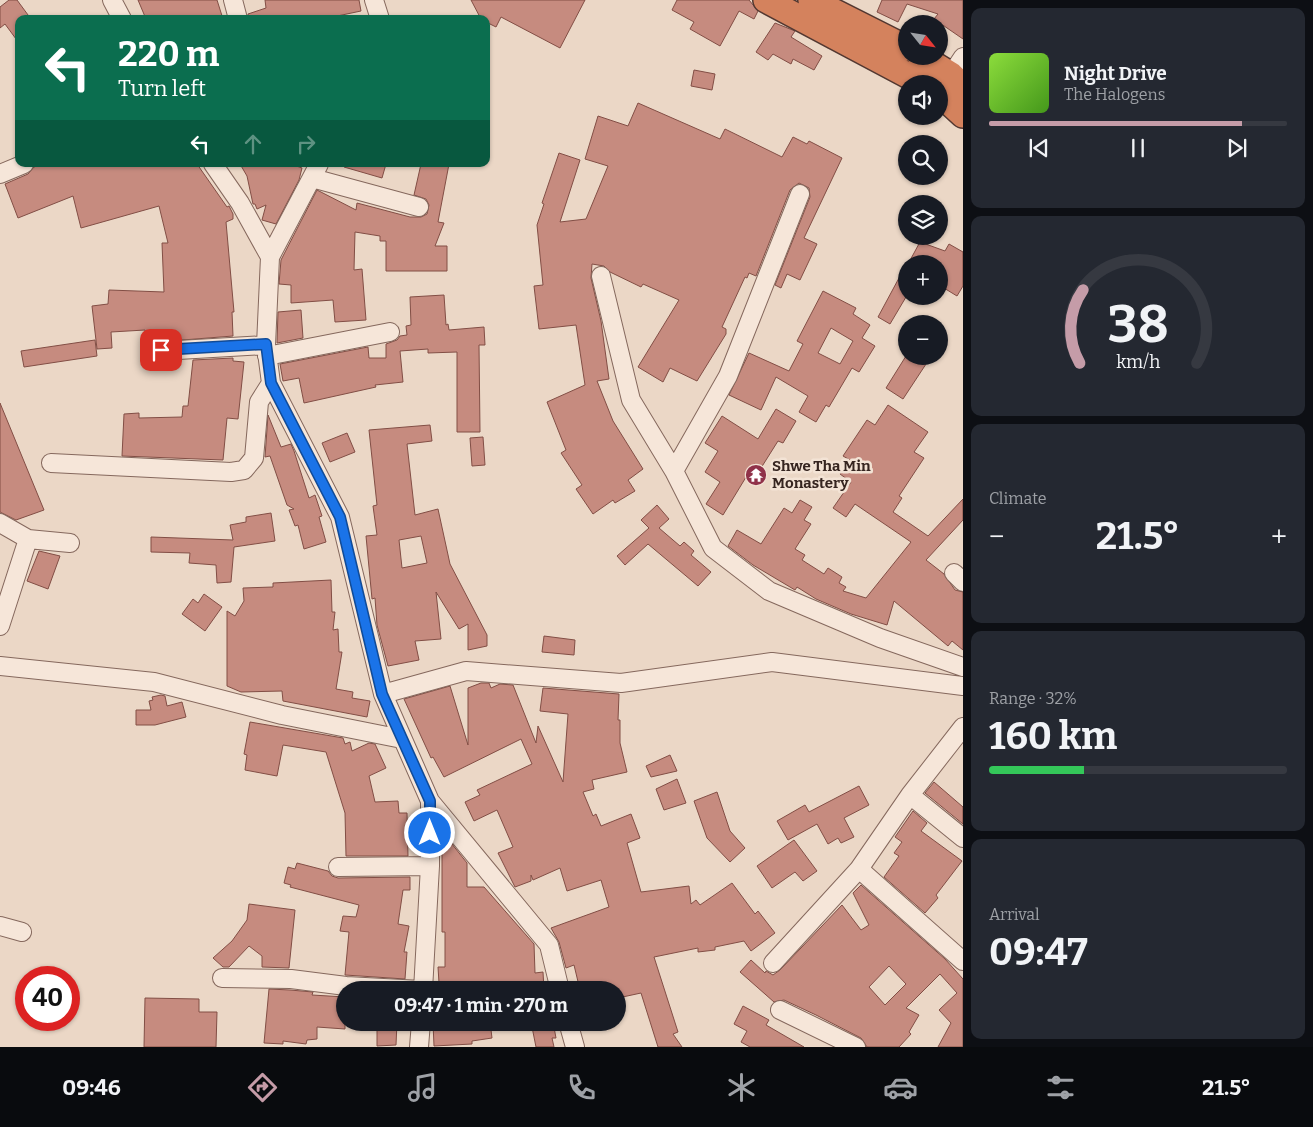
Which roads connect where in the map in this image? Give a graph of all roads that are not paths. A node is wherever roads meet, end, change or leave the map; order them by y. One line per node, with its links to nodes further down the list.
1 (112, 0): 6 (street)
2 (233, 0): 7 (street)
3 (374, 0): 8 (street)
4 (766, 0): 11 (highway)
5 (811, 0): 9 (highway)
6 (120, 15)
7 (237, 15)
8 (377, 15)
9 (898, 44)
10 (934, 65): 12 (highway)
11 (907, 75)
12 (954, 78): 13 (highway)
13 (963, 115)
14 (17, 167): 17 (street)
15 (215, 167): 20 (street)
16 (316, 171): 19 (street); 20 (street)
17 (0, 174)
18 (800, 194): 27 (street)
19 (419, 207)
20 (270, 257): 24 (street)
21 (601, 276): 27 (street)
22 (390, 332): 24 (street)
23 (161, 350): 24 (street)
24 (267, 350): 25 (street)
25 (271, 383): 26 (street); 35 (street)
26 (51, 463)
27 (674, 471): 33 (street)
28 (0, 523): 29 (street)
29 (28, 539): 30 (street); 31 (street)
30 (70, 543)
31 (0, 626)
32 (0, 666): 37 (street)
33 (963, 667)
34 (963, 686): 35 (street)
35 (382, 694): 37 (street)
36 (963, 727): 38 (street)
37 (402, 739): 39 (street)
38 (910, 795): 40 (street); 43 (street)
39 (430, 801): 41 (street); 50 (street)
40 (963, 838)
41 (430, 866): 42 (street); 49 (street)
42 (338, 867)
43 (859, 869): 46 (street); 47 (street)
44 (0, 926): 45 (street)
45 (22, 932)
46 (963, 961)
47 (773, 963)
48 (222, 978): 51 (street)
49 (423, 981)
50 (558, 981)
51 (336, 985)
52 (780, 1010): 57 (street)
53 (421, 1031): 55 (street)
54 (571, 1031): 56 (street)
55 (420, 1047)
56 (575, 1047)
57 (856, 1047)

